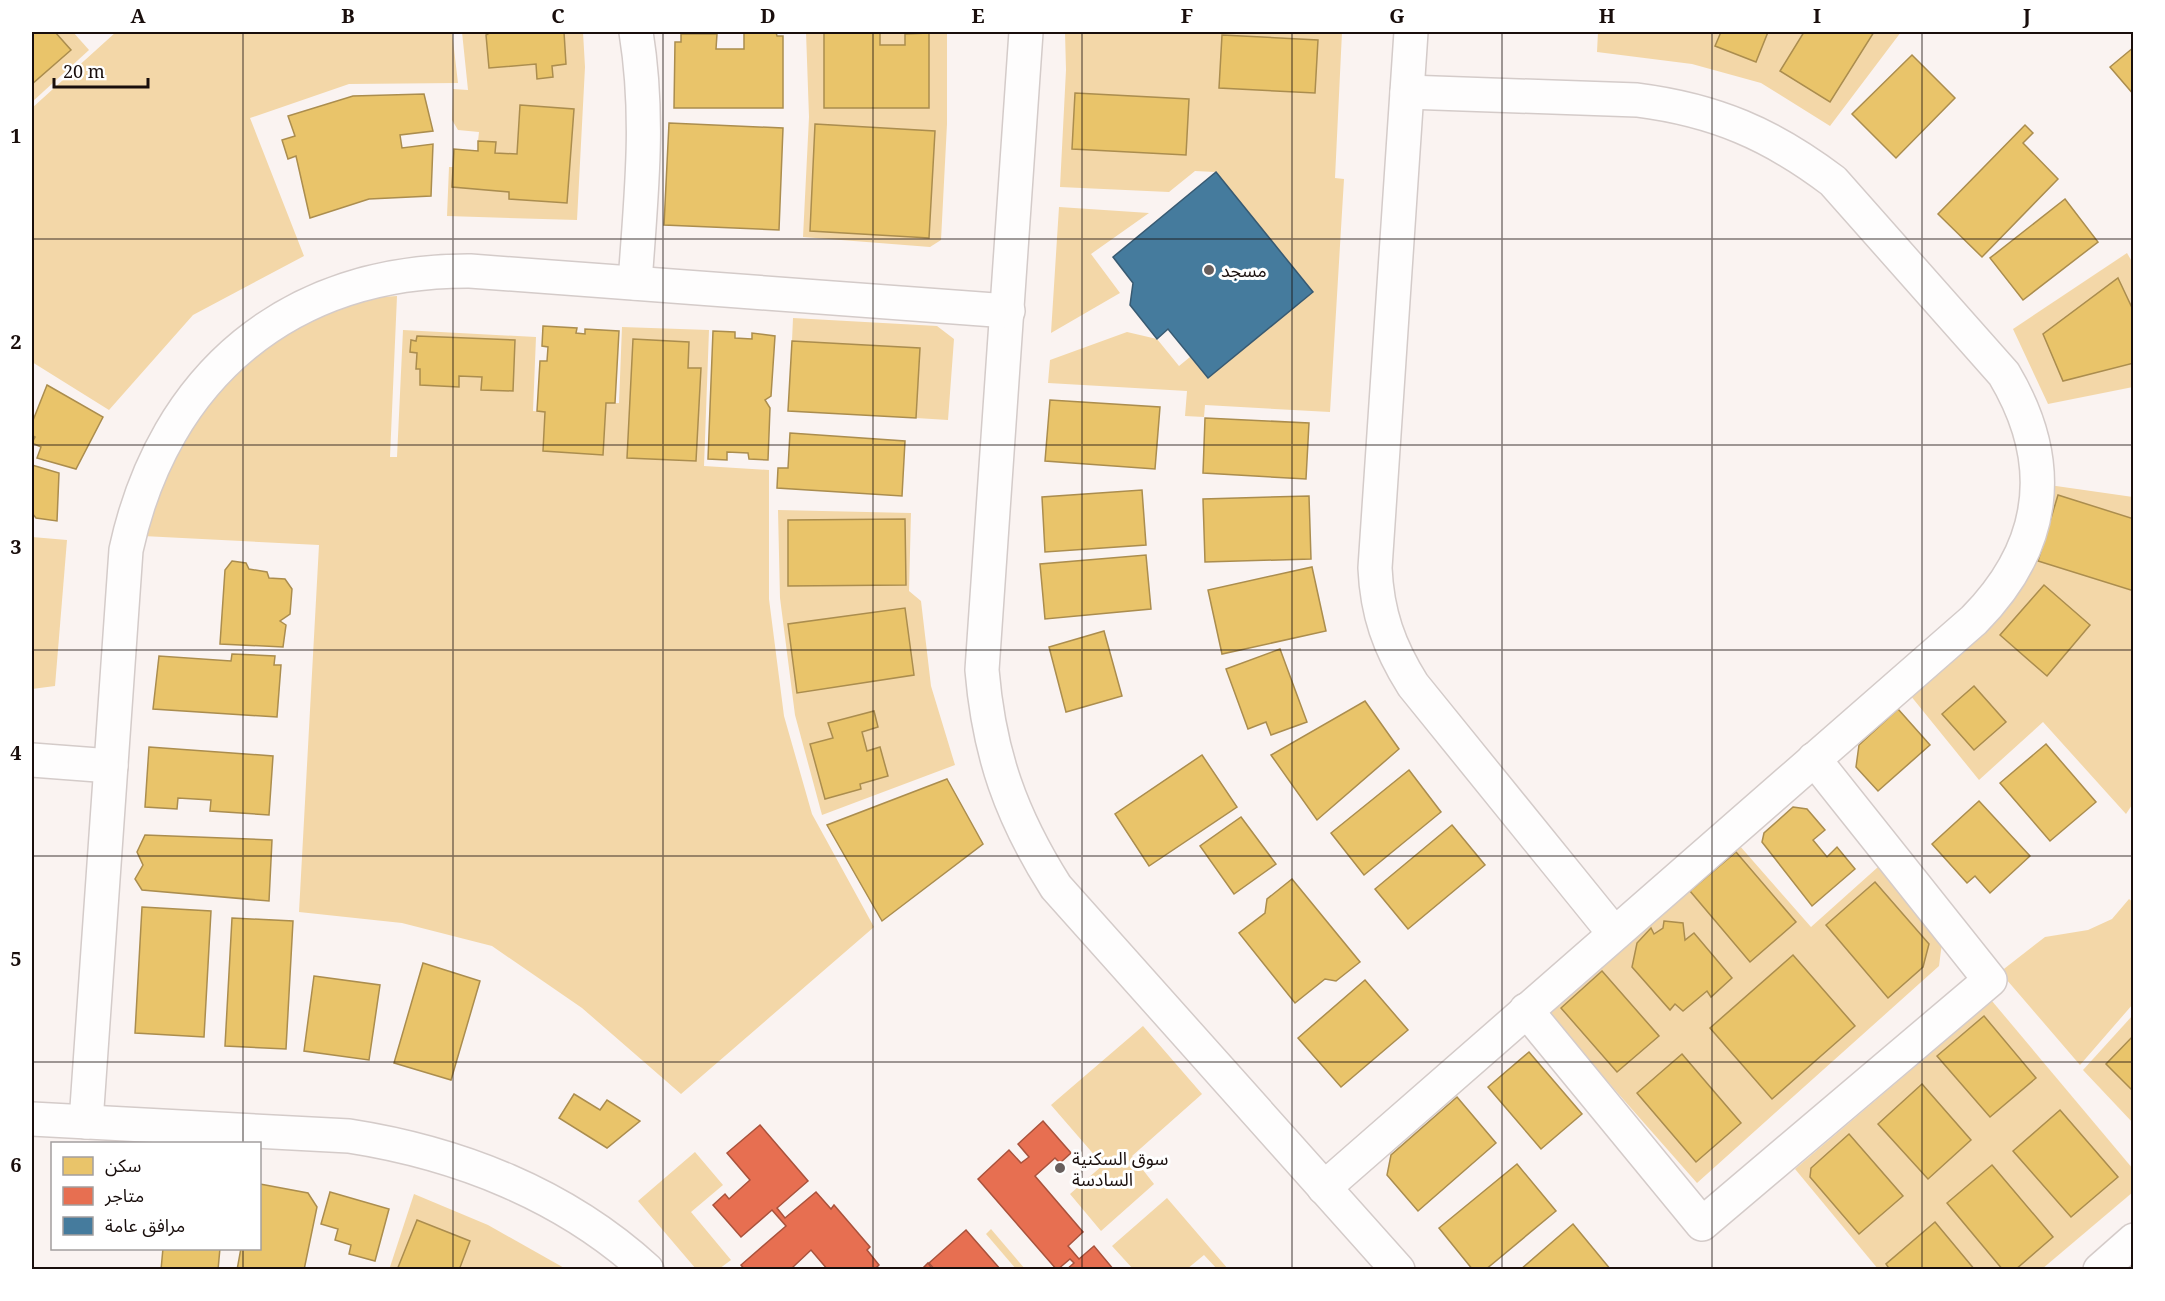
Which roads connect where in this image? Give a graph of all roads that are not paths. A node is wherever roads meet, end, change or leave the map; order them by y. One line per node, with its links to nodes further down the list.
1 (636, 32): 5 (street)
2 (1026, 32): 6 (street)
3 (1411, 32): 4 (street)
4 (1407, 92): 7 (street); 10 (street)
5 (635, 283): 6 (street); 9 (street)
6 (1008, 311): 14 (street)
7 (1814, 759): 10 (street); 11 (street)
8 (32, 760): 9 (street)
9 (111, 766): 13 (street)
10 (1614, 933): 11 (street)
11 (1526, 1010): 14 (street)
12 (32, 1119): 13 (street)
13 (86, 1122): 16 (street)
14 (1324, 1188): 17 (street)
15 (2133, 1240): 18 (street)
16 (647, 1269)
17 (1398, 1269)
18 (2100, 1269)

